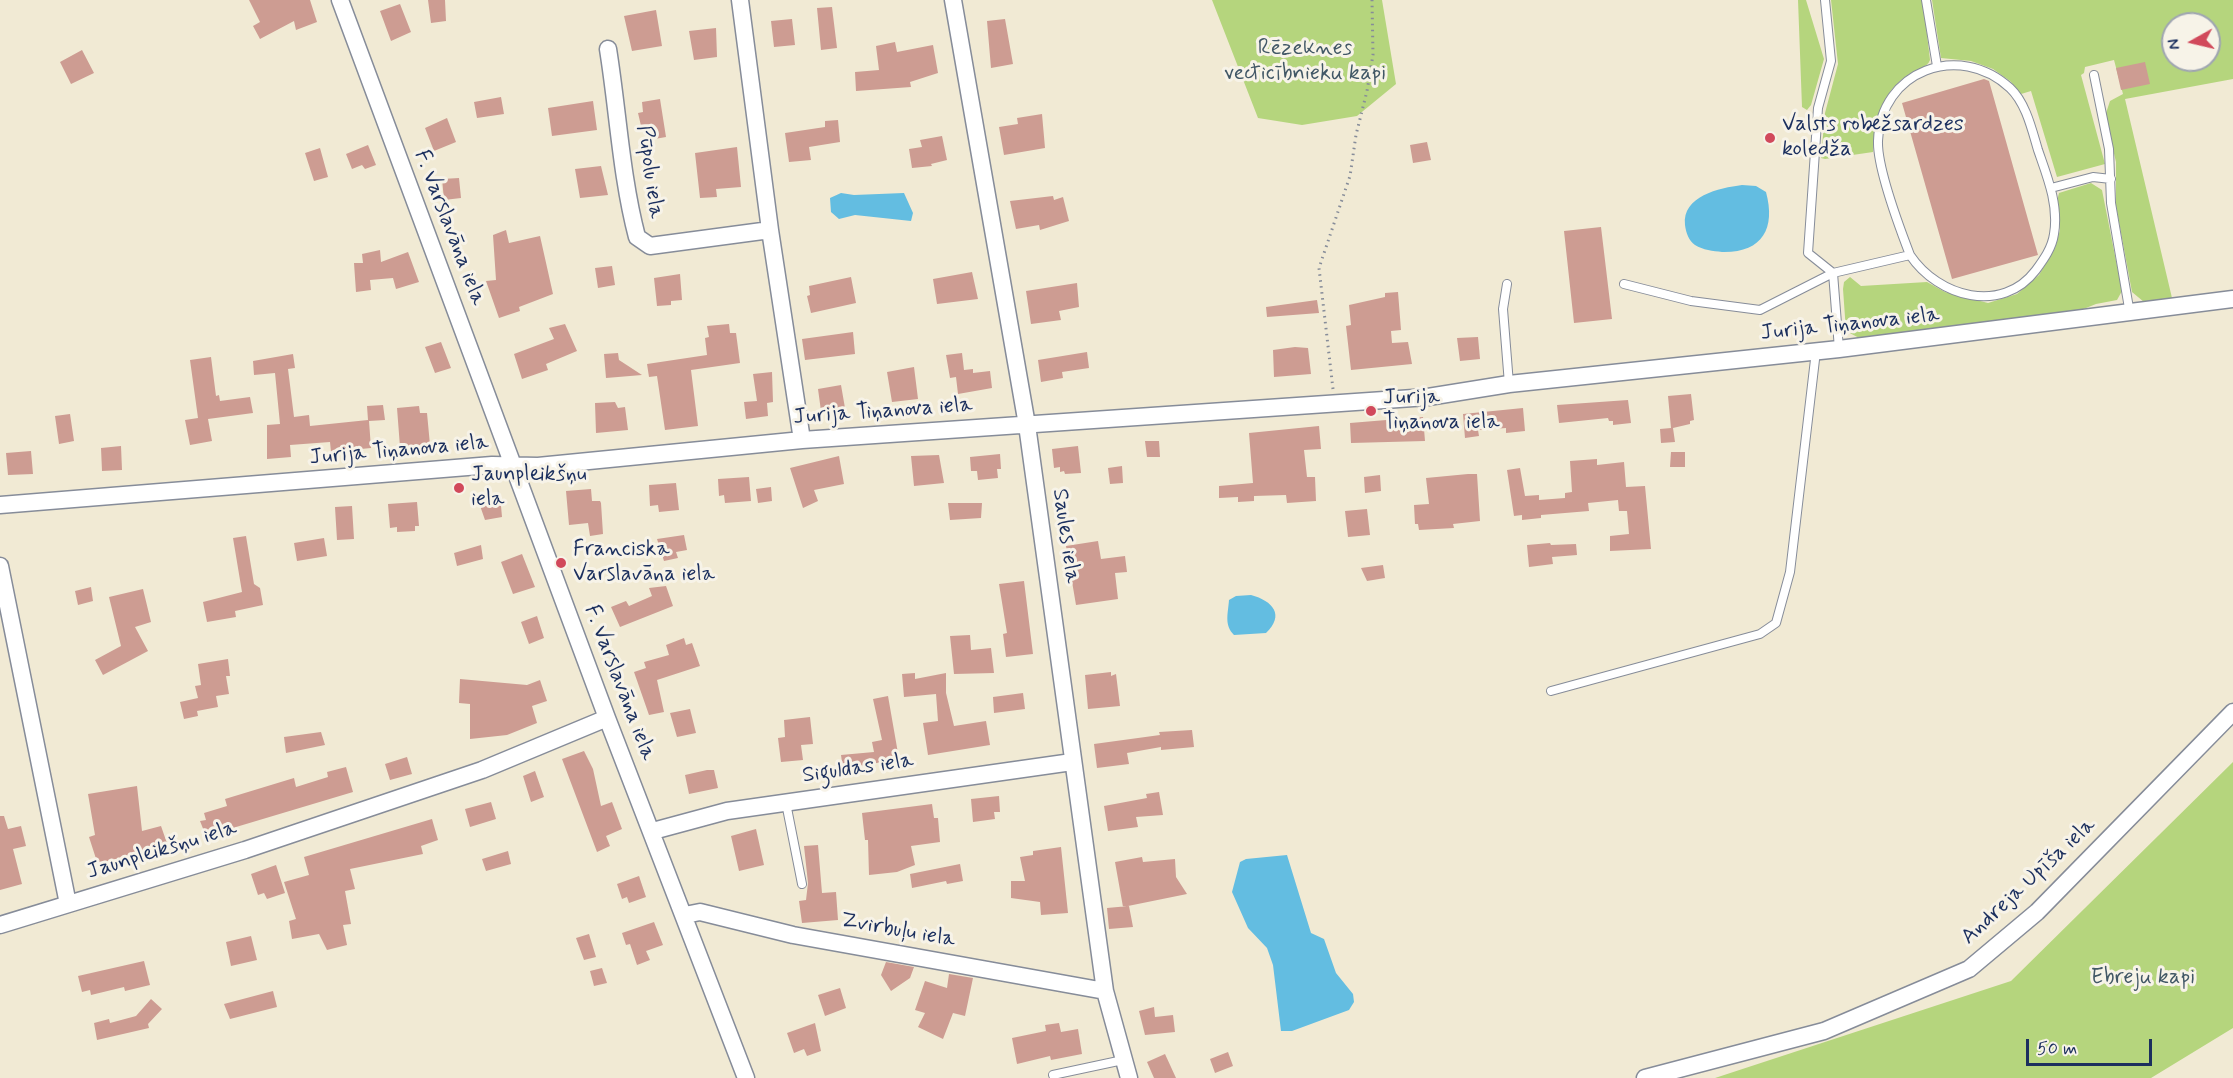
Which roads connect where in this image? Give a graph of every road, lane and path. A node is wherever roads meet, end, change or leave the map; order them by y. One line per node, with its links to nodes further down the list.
1 (340, 0): 25 (street, F. Varslavāna iela)
2 (740, 0): 12 (street)
3 (953, 0): 23 (street, Saules iela)
4 (1372, 0): 22 (path)
5 (1825, 0): 14 (lane)
6 (1926, 0): 8 (lane)
7 (608, 49): 12 (street, Pūpolu iela)
8 (1937, 66): 11 (lane); 13 (lane)
9 (2094, 75): 10 (lane)
10 (2111, 179): 11 (lane); 18 (lane)
11 (2051, 188): 13 (lane)
12 (770, 230): 24 (street)
13 (1910, 255): 14 (lane)
14 (1833, 273): 16 (lane); 19 (lane)
15 (1507, 284): 21 (lane)
16 (1624, 284)
17 (2233, 299): 18 (street, Jurija Tiņanova iela)
18 (2130, 314): 19 (street, Jurija Tiņanova iela)
19 (1839, 349): 20 (street, Jurija Tiņanova iela)
20 (1816, 351): 21 (street, Jurija Tiņanova iela); 28 (lane)
21 (1509, 384): 22 (street, Jurija Tiņanova iela)
22 (1336, 404): 23 (street, Jurija Tiņanova iela)
23 (1027, 425): 24 (street, Jurija Tiņanova iela); 31 (street, Saules iela)
24 (802, 440): 25 (street, Jurija Tiņanova iela)
25 (514, 465): 26 (street, Jurija Tiņanova iela); 30 (street, F. Varslavāna iela)
26 (0, 505)
27 (0, 566): 35 (street)
28 (1551, 691)
29 (2233, 712): 43 (street, Andreja Upīša iela)
30 (607, 718): 33 (street, F. Varslavāna iela); 35 (street, Jaunpleikšņu iela)
31 (1072, 762): 32 (street, Siguldas iela); 38 (street, Saules iela)
32 (786, 802): 33 (street, Siguldas iela); 34 (lane)
33 (653, 831): 36 (street, F. Varslavāna iela)
34 (802, 884)
35 (68, 904): 37 (street, Jaunpleikšņu iela)
36 (685, 915): 38 (street, Zvirbuļu iela); 41 (street, F. Varslavāna iela)
37 (0, 926)
38 (1105, 990): 39 (street, Saules iela)
39 (1123, 1060): 40 (lane); 42 (street, Saules iela)
40 (1053, 1075)
41 (746, 1078)
42 (1129, 1078)
43 (1645, 1078)

